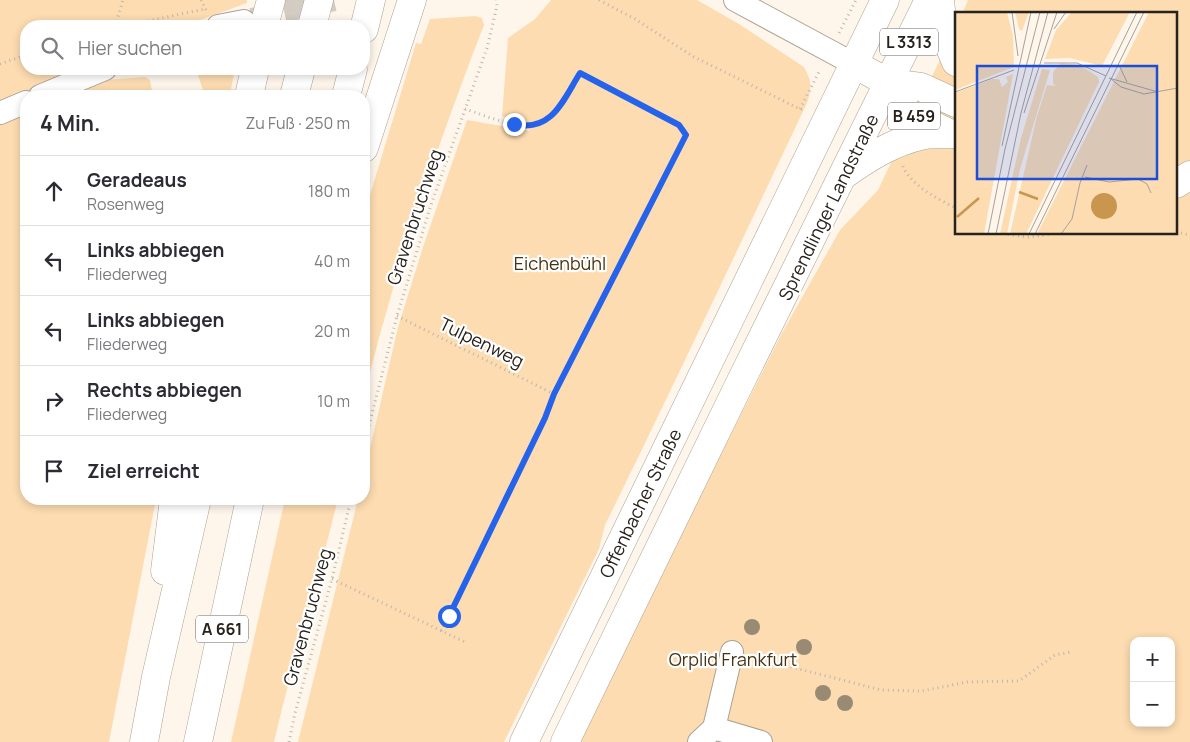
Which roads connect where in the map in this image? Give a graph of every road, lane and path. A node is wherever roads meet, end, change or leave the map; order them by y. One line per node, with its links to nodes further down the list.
1 (123, 0): 14 (path)
2 (265, 0): 17 (main road)
3 (271, 0): 18 (main road)
4 (319, 0): 19 (main road)
5 (371, 0): 20 (main road)
6 (412, 0): 39 (main road)
7 (496, 0): 37 (path, Gravenbruchweg)
8 (599, 0): 36 (path)
9 (735, 0): 24 (street)
10 (886, 0): 24 (main road)
11 (929, 0): 29 (main road, Sprendlinger Landstraße / L 3313)
12 (940, 0): 22 (main road)
13 (212, 17): 15 (path); 16 (street)
14 (117, 20)
15 (175, 20)
16 (231, 20)
17 (258, 20)
18 (259, 20)
19 (314, 20)
20 (366, 20)
21 (20, 57): 23 (path)
22 (955, 60)
23 (0, 64)
24 (854, 64): 29 (main road, B 459); 66 (main road, Offenbacher Straße)
25 (90, 75): 30 (street)
26 (254, 75): 31 (main road)
27 (299, 75): 32 (main road)
28 (352, 75): 33 (main road)
29 (888, 83): 34 (main road, B 459); 40 (main road, B 459); 43 (main road, Sprendlinger Landstraße / L 3313)
30 (54, 90)
31 (250, 90)
32 (296, 90)
33 (348, 90)
34 (955, 103)
35 (20, 105): 38 (street)
36 (800, 109)
37 (465, 110): 48 (path, Gravenbruchweg); 50 (path)
38 (0, 113)
39 (370, 130)
40 (954, 135): 43 (main road)
41 (1178, 163): 42 (main road)
42 (1190, 168)
43 (843, 175): 49 (main road, Sprendlinger Landstraße / L 3313)
44 (1190, 175): 45 (main road)
45 (1178, 183)
46 (1012, 235): 47 (path)
47 (1046, 235)
48 (397, 316): 50 (path, Tulpenweg); 51 (path, Gravenbruchweg)
49 (738, 387): 67 (main road, Offenbacher Straße / L 3313)
50 (554, 394): 57 (path)
51 (370, 422)
52 (173, 505): 61 (main road)
53 (197, 505): 61 (main road, A 661)
54 (249, 505): 64 (main road, A 661)
55 (350, 505): 56 (path, Gravenbruchweg)
56 (332, 579): 57 (path); 65 (path, Gravenbruchweg)
57 (441, 631): 58 (path)
58 (465, 642)
59 (732, 652): 60 (path); 62 (street)
60 (1071, 652)
61 (156, 677): 63 (main road, A 661)
62 (706, 735): 68 (street)
63 (144, 742)
64 (198, 742)
65 (289, 742)
66 (524, 742)
67 (565, 742)
68 (761, 742)

